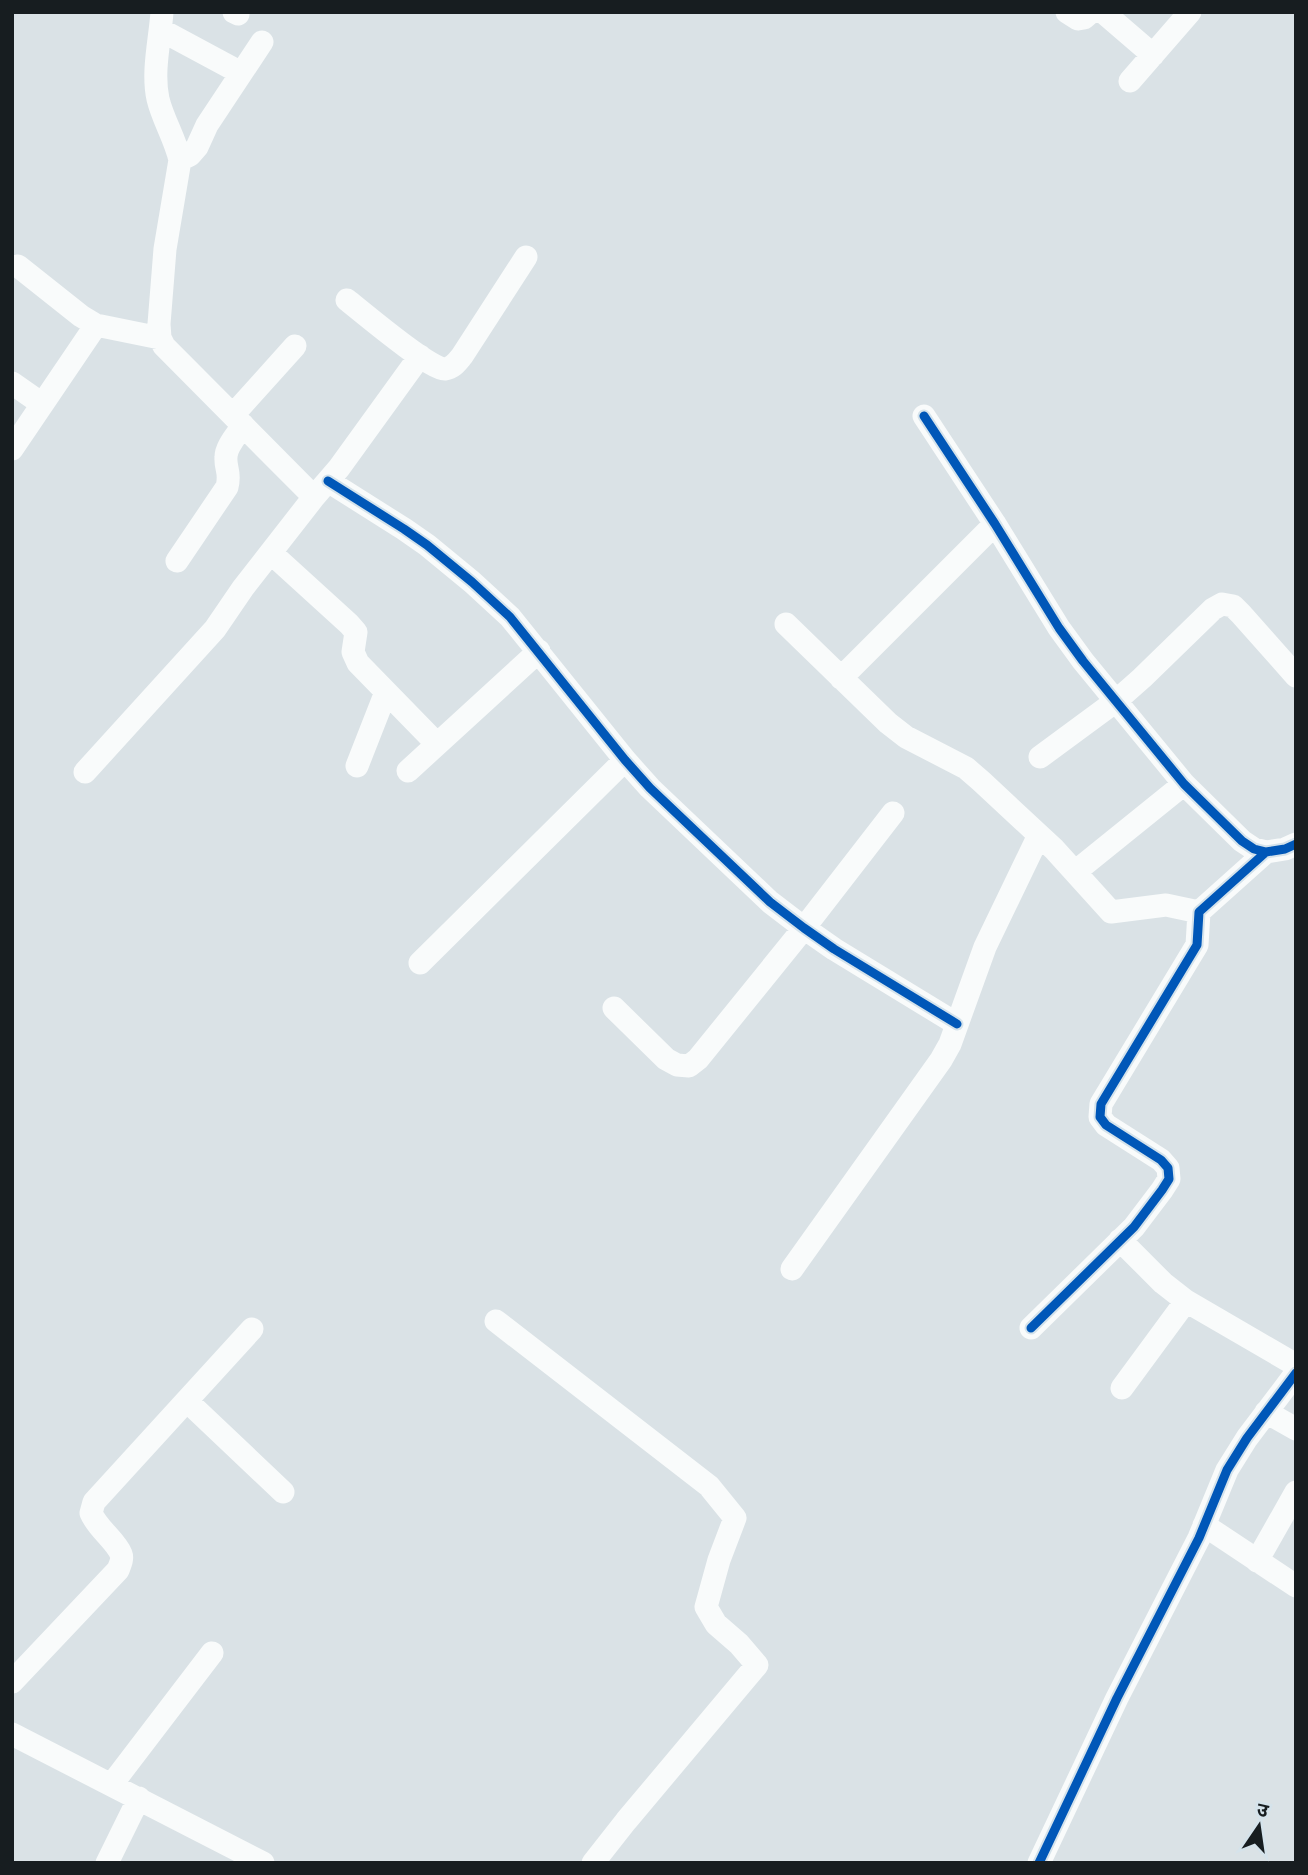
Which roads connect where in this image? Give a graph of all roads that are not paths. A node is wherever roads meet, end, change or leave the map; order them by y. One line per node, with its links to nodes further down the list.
1 (1067, 12): 2 (street)
2 (1091, 12)
3 (1102, 12): 7 (street)
4 (1190, 12): 7 (street)
5 (161, 21): 8 (street); 10 (street)
6 (262, 42): 8 (street)
7 (1153, 55): 9 (street)
8 (241, 73): 10 (street)
9 (1130, 81)
10 (180, 160): 15 (street)
11 (526, 257): 17 (street)
12 (18, 266): 14 (street)
13 (347, 300): 17 (street)
14 (96, 325): 15 (street); 19 (street)
15 (160, 338): 21 (street)
16 (295, 346): 21 (street)
17 (419, 356): 23 (street)
18 (12, 383): 19 (street)
19 (42, 404): 22 (street)
20 (924, 416): 24 (street)
21 (238, 420): 23 (street); 26 (street)
22 (12, 449)
23 (321, 489): 25 (street); 28 (street)
24 (995, 524): 30 (street); 32 (street)
25 (271, 553): 31 (street); 38 (street)
26 (177, 561)
27 (786, 624): 30 (street)
28 (539, 651): 33 (street); 35 (street)
29 (1296, 676): 32 (street)
30 (841, 678): 41 (street)
31 (386, 692): 33 (street); 36 (street)
32 (1116, 701): 34 (street); 39 (street)
33 (437, 744): 37 (street)
34 (1040, 757)
35 (625, 760): 46 (street); 47 (street)
36 (357, 766)
37 (408, 771)
38 (85, 772)
39 (1184, 784): 43 (street); 44 (street)
40 (892, 813): 46 (street)
41 (1040, 835): 44 (street); 49 (street)
42 (1296, 844): 43 (street)
43 (1266, 852): 45 (street)
44 (1075, 873): 45 (street)
45 (1199, 912): 50 (street)
46 (804, 928): 48 (street); 49 (street)
47 (420, 963)
48 (614, 1008)
49 (957, 1024): 51 (street)
50 (1120, 1240): 52 (street); 54 (street)
51 (792, 1269)
52 (1186, 1301): 56 (street); 58 (street)
53 (496, 1321): 74 (street)
54 (1031, 1328)
55 (252, 1329): 59 (street)
56 (1296, 1365)
57 (1296, 1373): 60 (street)
58 (1122, 1388)
59 (187, 1401): 62 (street); 68 (street)
60 (1266, 1412): 61 (street); 64 (street)
61 (1296, 1429)
62 (283, 1492)
63 (1296, 1492): 65 (street)
64 (1204, 1525): 65 (street); 75 (street)
65 (1257, 1561): 66 (street)
66 (1296, 1586)
67 (212, 1653): 70 (street)
68 (12, 1682)
69 (12, 1734): 70 (street)
70 (112, 1784): 71 (street)
71 (139, 1798): 72 (street); 73 (street)
72 (107, 1863)
73 (263, 1863)
74 (593, 1863)
75 (1038, 1863)

